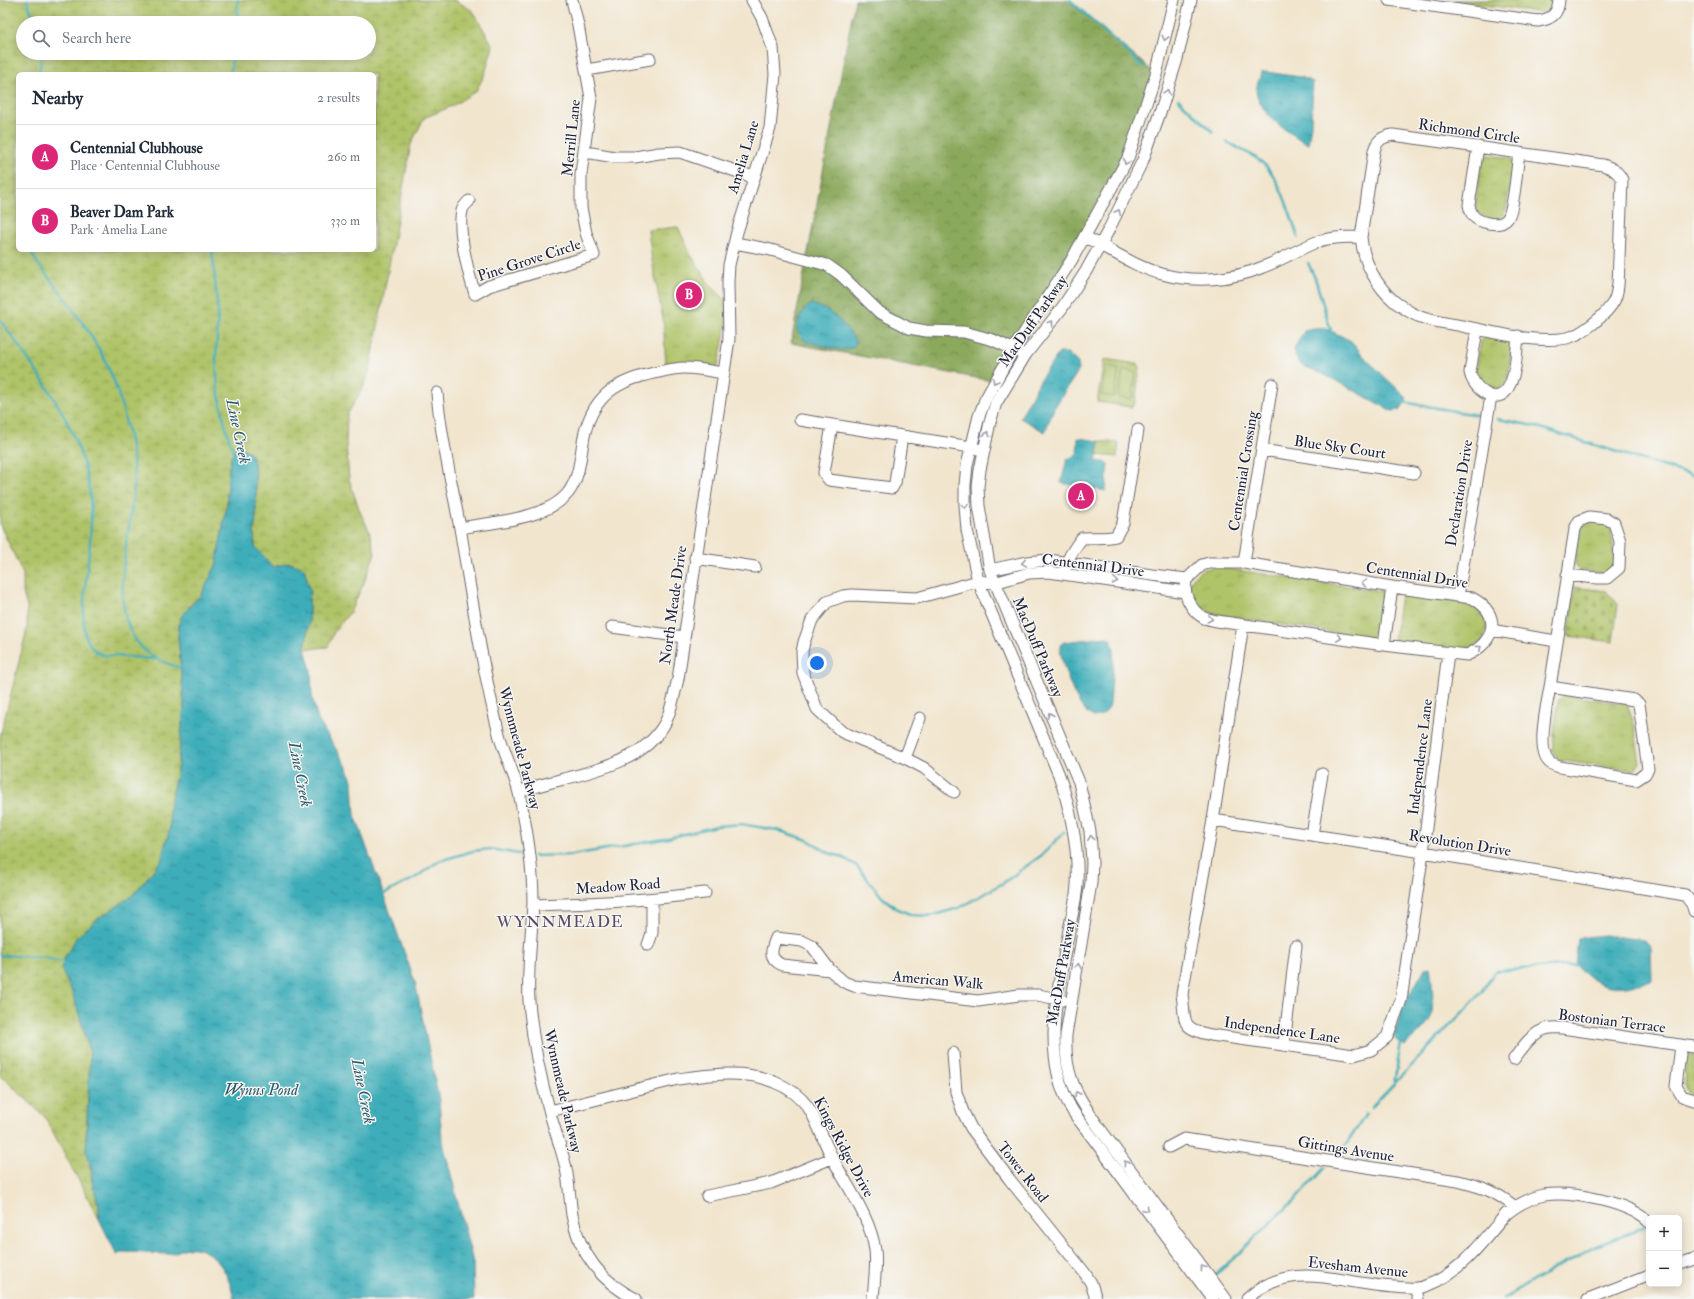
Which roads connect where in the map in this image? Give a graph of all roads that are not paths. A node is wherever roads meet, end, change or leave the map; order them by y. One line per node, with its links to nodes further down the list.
1 (572, 0): 8 (street, Merrill Lane)
2 (752, 0): 12 (street, Amelia Lane)
3 (1174, 0): 14 (street, MacDuff Parkway, one-way to 14)
4 (1191, 0): 17 (street, MacDuff Parkway, one-way to 4)
5 (1389, 0): 6 (street)
6 (1559, 0)
7 (650, 59): 8 (street)
8 (587, 70): 10 (street, Merrill Lane)
9 (1478, 147): 11 (street, Richmond Circle); 11 (street); 15 (street, Richmond Circle)
10 (585, 152): 12 (street); 18 (street, Merrill Lane)
11 (1519, 153): 21 (street, Richmond Circle)
12 (753, 178): 16 (street, Amelia Lane)
13 (469, 201): 18 (street, Pine Grove Circle)
14 (1085, 237): 17 (street); 22 (street, MacDuff Parkway)
15 (1361, 237): 17 (street); 20 (street, Richmond Circle)
16 (735, 243): 19 (street, Amelia Lane); 22 (street)
17 (1100, 244): 23 (street, MacDuff Parkway, one-way to 17)
18 (594, 255)
19 (729, 325): 24 (street, North Meade Drive)
20 (1477, 330): 21 (street, Richmond Circle); 27 (street)
21 (1518, 336): 27 (street)
22 (1013, 350): 23 (street); 32 (street, MacDuff Parkway, one-way to 32)
23 (1026, 354): 34 (street, MacDuff Parkway, one-way to 23)
24 (723, 374): 36 (street); 37 (street, North Meade Drive)
25 (1272, 384): 33 (street, Centennial Crossing)
26 (437, 393): 36 (street, Wynnmeade Parkway)
27 (1490, 396): 48 (street, Declaration Drive)
28 (800, 420): 29 (street)
29 (832, 425): 31 (street); 31 (street)
30 (1138, 430): 40 (street)
31 (902, 436): 32 (street)
32 (971, 447): 34 (street); 44 (street, MacDuff Parkway, one-way to 44)
33 (1262, 450): 35 (street, Blue Sky Court); 38 (street, Centennial Crossing)
34 (984, 451): 41 (street, MacDuff Parkway)
35 (1414, 473)
36 (460, 528): 60 (street, Wynnmeade Parkway)
37 (695, 558): 39 (street); 52 (street, North Meade Drive)
38 (1244, 563): 43 (street, Centennial Drive); 46 (street, Centennial Drive, one-way to 38)
39 (755, 567)
40 (1065, 569): 41 (street, Centennial Drive, one-way to 41); 43 (street, Centennial Drive); 45 (street, Centennial Drive); 47 (street, Centennial Drive, one-way to 47)
41 (990, 570): 44 (street); 45 (street, MacDuff Parkway)
42 (1567, 575): 42 (street); 53 (street)
43 (1187, 579): 47 (street)
44 (978, 581): 45 (street); 58 (street); 72 (street, MacDuff Parkway)
45 (994, 583): 73 (street, MacDuff Parkway, one-way to 45)
46 (1392, 587): 48 (street, Centennial Drive); 54 (street)
47 (1185, 592): 49 (street, one-way to 49)
48 (1458, 596): 51 (street, Centennial Drive)
49 (1243, 625): 54 (street, one-way to 54); 62 (street, Independence Lane)
50 (612, 627): 52 (street)
51 (1491, 630): 53 (street); 55 (street, one-way to 51)
52 (683, 637): 60 (street, North Meade Drive)
53 (1556, 641): 56 (street)
54 (1384, 645): 55 (street)
55 (1448, 653): 64 (street, Independence Lane)
56 (1550, 687): 56 (street)
57 (920, 718): 58 (street)
58 (905, 758): 61 (street)
59 (1322, 774): 63 (street)
60 (519, 792): 67 (street, Wynnmeade Parkway)
61 (954, 792)
62 (1213, 820): 63 (street, Revolution Drive); 74 (street, Independence Lane)
63 (1312, 835): 64 (street, Revolution Drive)
64 (1423, 852): 68 (street, Revolution Drive); 74 (street, Independence Lane)
65 (705, 893): 66 (street, Meadow Road)
66 (652, 899): 67 (street, Meadow Road); 69 (street)
67 (533, 905): 80 (street, Wynnmeade Parkway)
68 (1694, 911)
69 (648, 945)
70 (1296, 946): 74 (street)
71 (830, 970): 71 (street, American Walk); 72 (street, American Walk)
72 (1057, 999): 73 (street, American Walk); 93 (street, MacDuff Parkway, one-way to 93)
73 (1071, 1003): 94 (street, MacDuff Parkway, one-way to 73)
74 (1284, 1044)
75 (1681, 1046): 76 (street, Bostonian Terrace); 78 (street, Bostonian Terrace); 79 (street)
76 (1694, 1047)
77 (953, 1052): 92 (street, Tower Road)
78 (1514, 1059)
79 (1694, 1100)
80 (550, 1111): 82 (street, Kings Ridge Drive); 90 (street, Wynnmeade Parkway)
81 (1169, 1147): 84 (street, Gittings Avenue)
82 (832, 1158): 83 (street); 91 (street, Kings Ridge Drive)
83 (707, 1196)
84 (1515, 1207): 85 (street, Evesham Avenue); 89 (street, Evesham Avenue)
85 (1646, 1219)
86 (1694, 1259): 87 (street)
87 (1682, 1263)
88 (1646, 1276): 96 (street)
89 (1417, 1294): 95 (street, Evesham Avenue)
90 (636, 1299)
91 (873, 1299)
92 (1096, 1299)
93 (1213, 1299)
94 (1226, 1299)
95 (1248, 1299)
96 (1588, 1299)

